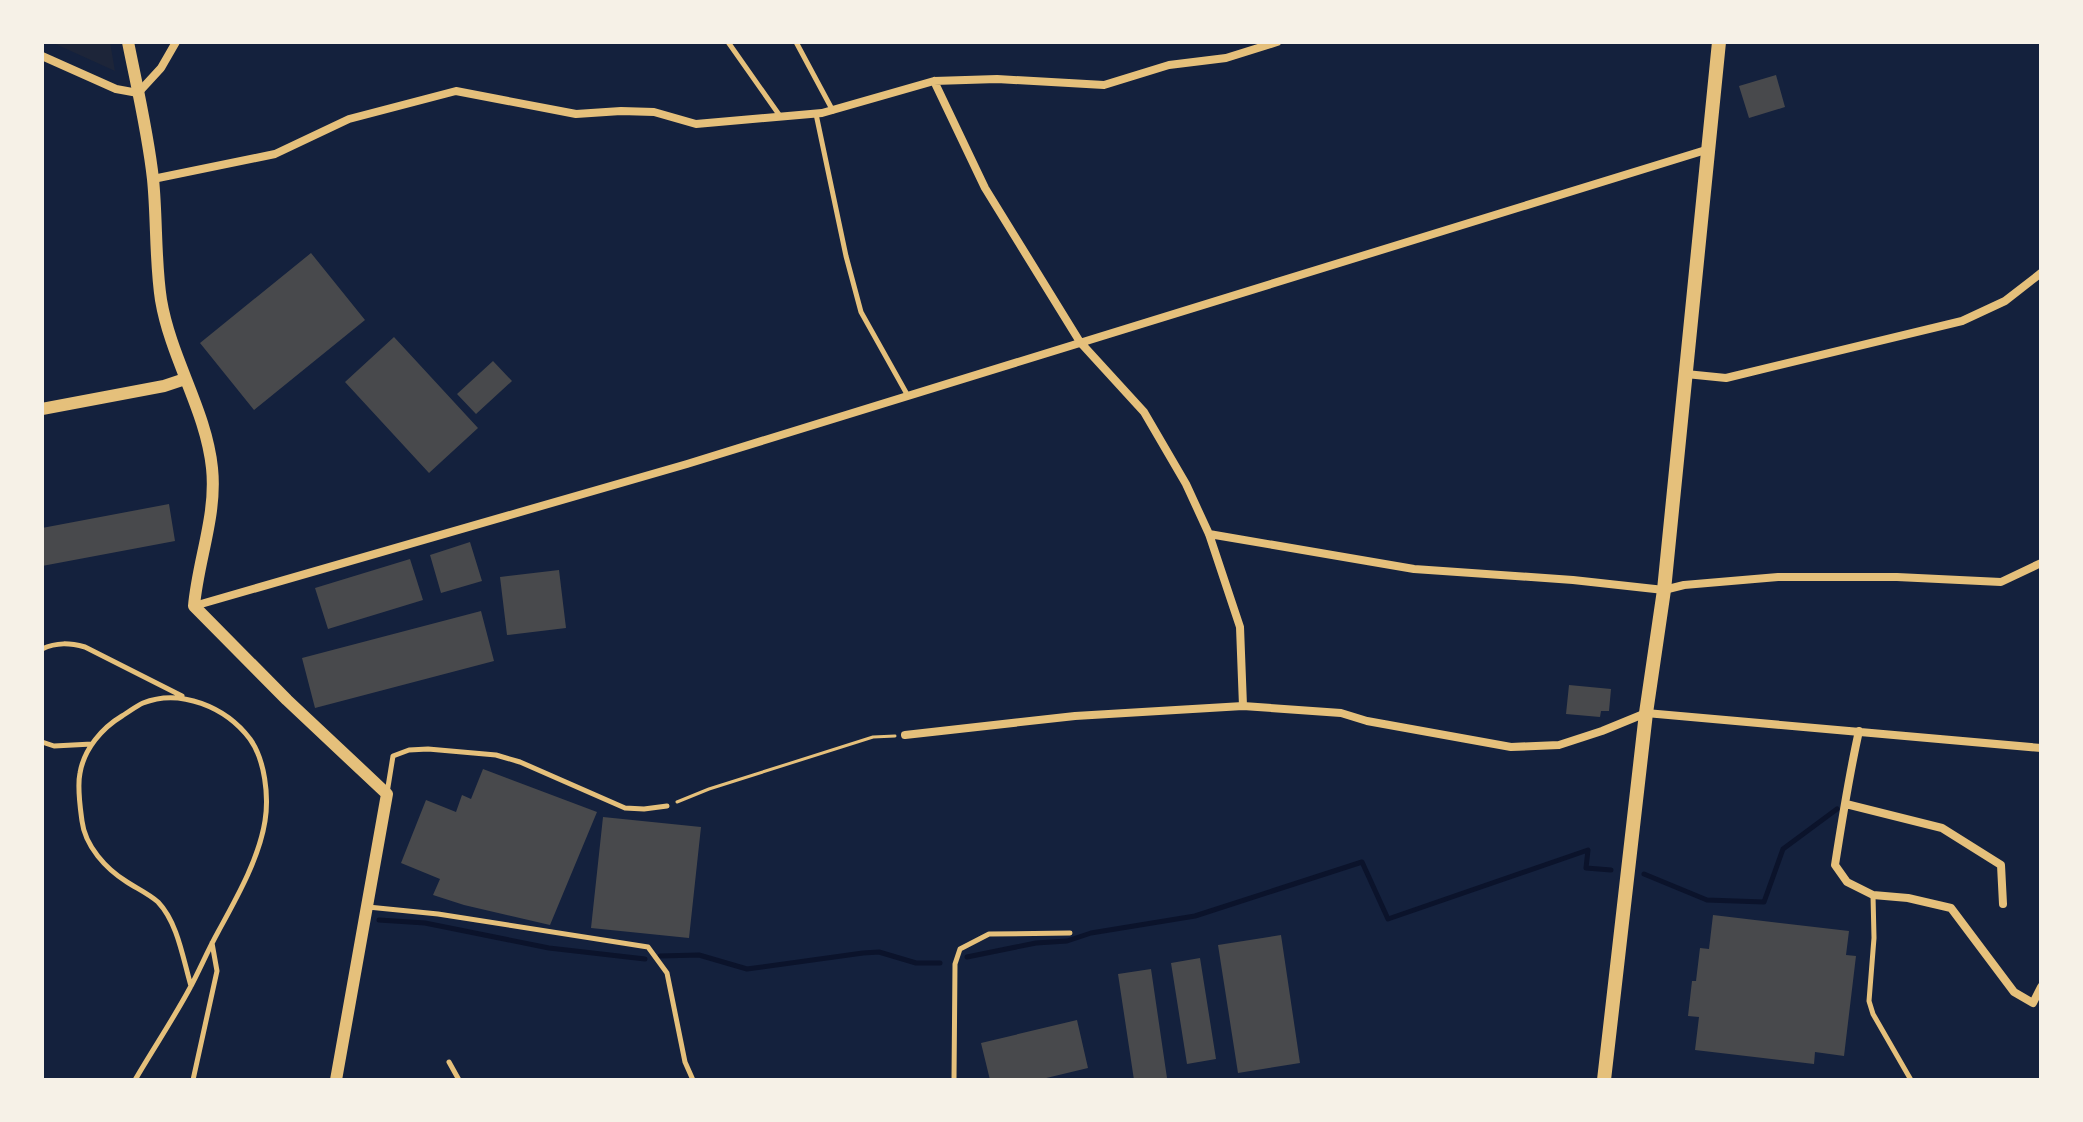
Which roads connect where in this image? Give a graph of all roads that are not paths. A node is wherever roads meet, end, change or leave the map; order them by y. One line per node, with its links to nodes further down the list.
1 (128, 42): 9 (street)
2 (176, 42): 9 (street)
3 (728, 42): 12 (lane)
4 (796, 42): 10 (lane)
5 (1277, 42): 8 (street)
6 (1719, 42): 13 (main road)
7 (42, 56): 9 (street)
8 (934, 81): 10 (street); 16 (street)
9 (138, 93): 14 (street)
10 (833, 111): 11 (street)
11 (816, 114): 12 (street); 19 (lane)
12 (780, 117): 14 (street)
13 (1709, 149): 16 (street); 17 (main road)
14 (153, 179): 18 (street)
15 (2041, 273): 17 (street)
16 (1080, 342): 19 (street); 21 (street)
17 (1686, 374): 23 (main road)
18 (185, 379): 20 (street); 24 (street)
19 (908, 396): 24 (street)
20 (42, 409)
21 (1209, 534): 23 (street); 27 (street)
22 (2041, 563): 23 (street)
23 (1664, 590): 28 (main road)
24 (194, 606): 34 (street)
25 (42, 649): 26 (lane)
26 (187, 698): 32 (lane); 41 (lane)
27 (1243, 706): 28 (street); 30 (street)
28 (1646, 713): 29 (street); 51 (main road)
29 (1859, 731): 33 (street); 35 (street)
30 (905, 735)
31 (42, 742): 32 (lane)
32 (93, 744): 42 (lane)
33 (2041, 748)
34 (387, 794): 36 (lane); 39 (street)
35 (1846, 804): 37 (street); 38 (street)
36 (667, 806)
37 (1873, 895): 43 (street); 52 (lane)
38 (2003, 904)
39 (367, 907): 47 (street); 49 (lane)
40 (1070, 933): 50 (lane)
41 (212, 942): 42 (lane); 46 (lane)
42 (191, 986): 45 (lane)
43 (2041, 987)
44 (449, 1062): 48 (lane)
45 (135, 1080)
46 (193, 1080)
47 (336, 1080)
48 (459, 1080)
49 (693, 1080)
50 (954, 1080)
51 (1604, 1080)
52 (1911, 1080)

